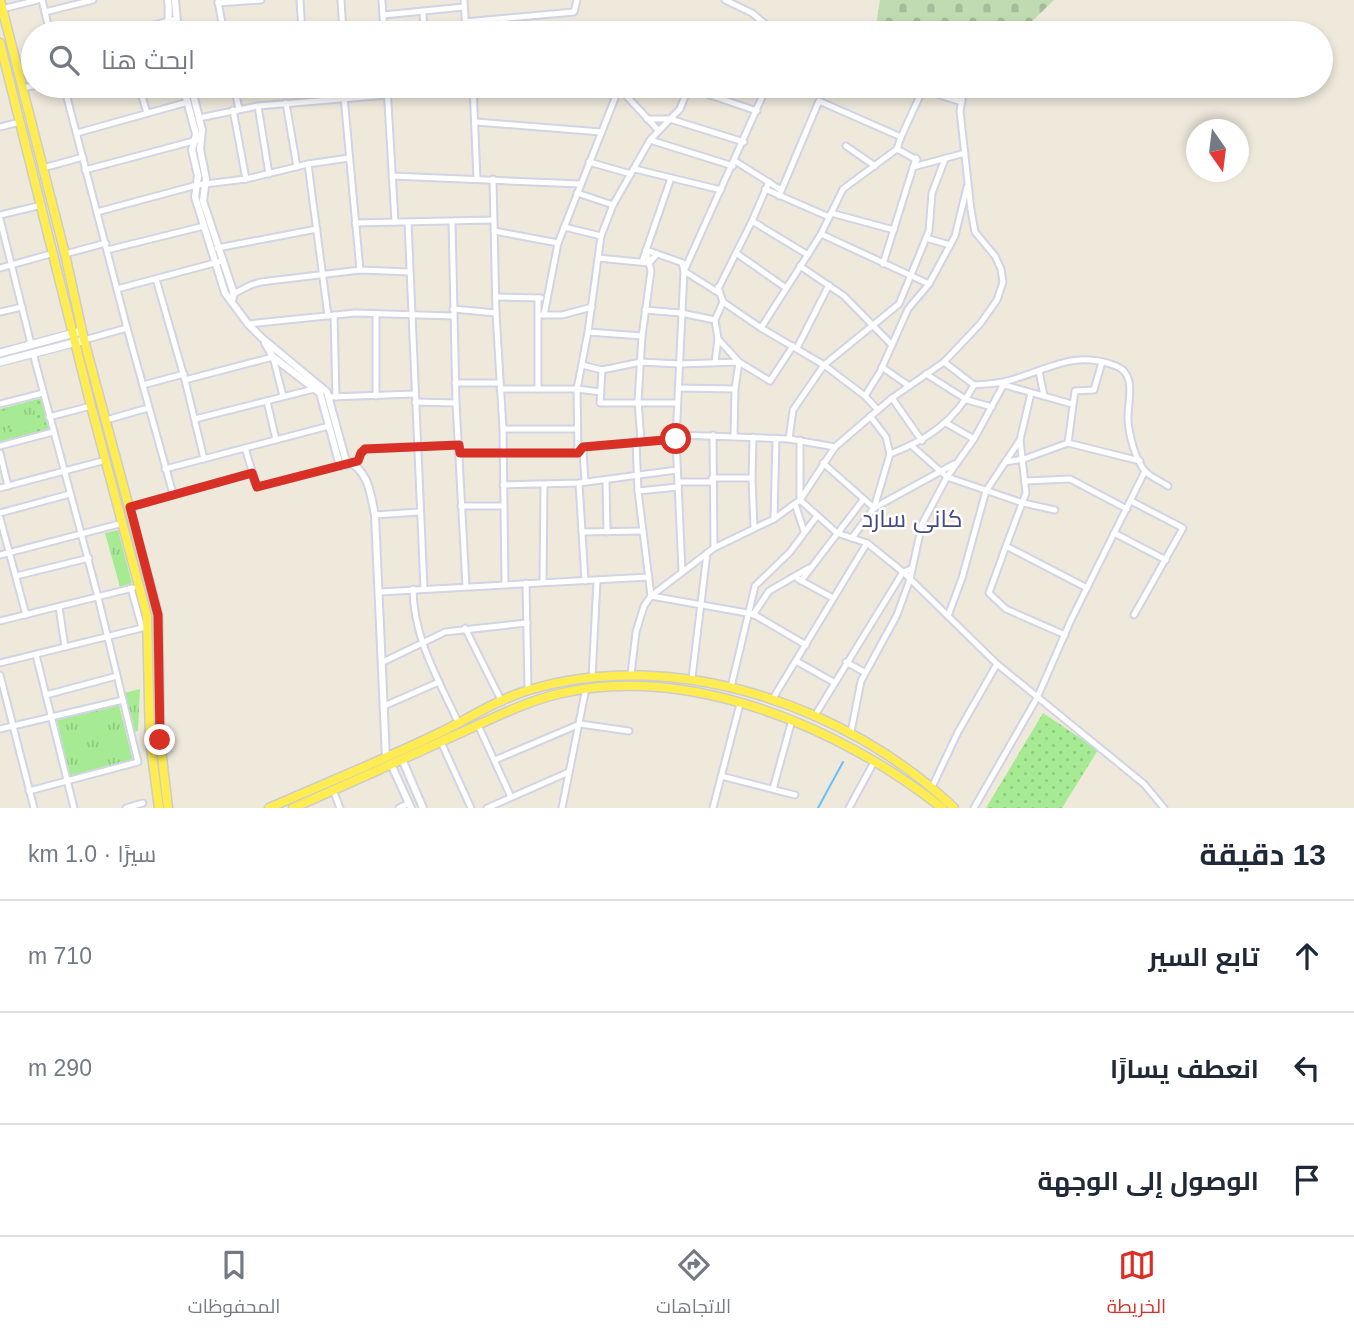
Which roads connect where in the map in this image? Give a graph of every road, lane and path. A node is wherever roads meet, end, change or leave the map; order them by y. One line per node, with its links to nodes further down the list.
1 (40, 0): 13 (street); 15 (street)
2 (93, 0): 15 (street)
3 (168, 0): 19 (street)
4 (175, 0): 17 (street)
5 (261, 0): 11 (street)
6 (300, 0): 22 (street)
7 (341, 0): 23 (street)
8 (382, 0): 16 (street)
9 (577, 0): 27 (street)
10 (725, 0): 28 (street)
11 (218, 2): 21 (street)
12 (464, 3): 14 (street); 26 (street)
13 (1, 5): 30 (main road)
14 (423, 11): 16 (street); 25 (street)
15 (45, 12): 18 (street)
16 (383, 15): 24 (street)
17 (177, 19): 20 (street)
18 (47, 21)
19 (167, 21)
20 (170, 21)
21 (222, 21)
22 (301, 21)
23 (342, 21)
24 (383, 21)
25 (423, 21)
26 (465, 21)
27 (476, 21)
28 (762, 21)
29 (1, 47): 30 (main road); 31 (main road)
30 (12, 48): 32 (main road)
31 (6, 78): 33 (main road); 62 (main road)
32 (21, 81)
33 (0, 85)
34 (25, 98): 68 (main road)
35 (67, 98): 67 (street)
36 (143, 98): 58 (street)
37 (187, 98): 52 (street)
38 (194, 98): 59 (street)
39 (235, 98): 56 (street)
40 (354, 98): 51 (street)
41 (388, 98): 90 (street)
42 (474, 98): 63 (street)
43 (615, 98): 66 (street)
44 (628, 98): 60 (street)
45 (684, 98): 61 (street)
46 (720, 98): 57 (street)
47 (763, 98): 57 (street)
48 (919, 98): 70 (street)
49 (950, 98): 53 (street)
50 (963, 98): 53 (street)
51 (343, 99): 54 (street); 78 (street)
52 (188, 102): 58 (street); 71 (street)
53 (962, 102): 76 (street)
54 (286, 103): 55 (street); 85 (street)
55 (258, 106): 56 (street); 89 (street)
56 (236, 109): 59 (street); 91 (street)
57 (757, 111): 73 (street)
58 (147, 113): 67 (street)
59 (199, 118): 71 (street)
60 (647, 118): 61 (street); 65 (street)
61 (670, 119): 65 (street); 73 (street)
62 (20, 122): 64 (street); 69 (main road)
63 (476, 122): 66 (street); 93 (street)
64 (0, 127)
65 (659, 131): 72 (street)
66 (601, 132): 80 (street)
67 (76, 133): 77 (street)
68 (34, 134): 69 (main road); 86 (main road)
69 (24, 137): 104 (main road)
70 (901, 137): 75 (street); 103 (street)
71 (198, 140): 87 (street); 97 (street); 99 (street)
72 (650, 140): 82 (street); 88 (street)
73 (744, 142): 82 (street)
74 (846, 146): 83 (street)
75 (897, 149): 83 (street); 84 (street)
76 (965, 153): 79 (street); 95 (street)
77 (83, 157): 86 (street); 87 (street)
78 (349, 159): 81 (street); 114 (street)
79 (944, 159): 84 (street); 122 (street)
80 (589, 162): 88 (street); 98 (street)
81 (308, 164): 85 (street); 117 (street)
82 (734, 164): 96 (street); 101 (street)
83 (875, 166): 107 (street)
84 (917, 166): 118 (street)
85 (297, 167): 89 (street)
86 (43, 168): 130 (main road)
87 (85, 170): 106 (street)
88 (633, 172): 92 (street); 105 (street)
89 (269, 174): 91 (street)
90 (392, 176): 93 (street); 112 (street)
91 (246, 178): 97 (street)
92 (671, 178): 101 (street); 127 (street)
93 (477, 179): 94 (street)
94 (493, 179): 98 (street); 109 (street)
95 (968, 182): 124 (street); 189 (street)
96 (769, 183): 100 (street); 103 (street)
97 (205, 184): 99 (street); 126 (street)
98 (581, 184): 102 (street)
99 (197, 185): 106 (street); 115 (street)
100 (765, 189): 103 (street); 111 (street)
101 (721, 190): 138 (street)
102 (577, 193): 105 (street); 116 (street)
103 (780, 193): 107 (street)
104 (42, 205): 108 (street); 128 (main road)
105 (613, 205): 121 (street)
106 (97, 212): 125 (street)
107 (830, 215): 118 (street); 120 (street)
108 (0, 217): 136 (street)
109 (493, 220): 110 (street); 119 (street)
110 (452, 221): 113 (street); 162 (street)
111 (752, 221): 129 (street); 132 (street)
112 (395, 222): 113 (street); 114 (street)
113 (408, 222): 142 (street)
114 (355, 223): 141 (street)
115 (204, 226): 125 (street); 134 (street)
116 (564, 227): 121 (street); 123 (street)
117 (317, 229): 126 (street); 143 (street)
118 (894, 230): 137 (street)
119 (494, 231): 123 (street); 152 (street)
120 (821, 234): 132 (street); 137 (street)
121 (601, 236): 133 (street)
122 (926, 237): 124 (street); 144 (street)
123 (558, 243): 154 (street)
124 (950, 245): 146 (street)
125 (106, 246): 130 (street); 149 (street)
126 (217, 248): 134 (street)
127 (646, 250): 131 (street); 135 (street)
128 (54, 253): 136 (street); 176 (main road)
129 (736, 253): 148 (street); 150 (street)
130 (65, 254): 176 (main road)
131 (657, 254): 135 (street); 138 (street)
132 (808, 255): 139 (street)
133 (598, 258): 135 (street); 158 (street)
134 (219, 262): 145 (street); 151 (street)
135 (645, 263): 160 (street)
136 (12, 264): 140 (street); 157 (street)
137 (883, 264): 144 (street)
138 (684, 266): 150 (street); 164 (street)
139 (800, 266): 147 (street); 148 (street)
140 (0, 268)
141 (360, 270): 142 (street); 143 (street)
142 (410, 272): 167 (street)
143 (324, 275): 151 (street); 168 (street)
144 (910, 276): 146 (street); 156 (street)
145 (156, 279): 149 (street); 198 (street)
146 (929, 284): 159 (street)
147 (829, 285): 171 (street); 180 (street)
148 (786, 288): 173 (street)
149 (117, 289): 172 (street)
150 (718, 291): 155 (street)
151 (231, 297): 170 (street)
152 (496, 297): 153 (street); 163 (street)
153 (538, 298): 154 (street); 166 (street); 166 (street)
154 (547, 298): 166 (street)
155 (723, 302): 169 (street); 173 (street)
156 (899, 304): 159 (street); 171 (street)
157 (22, 307): 161 (street); 181 (street)
158 (592, 307): 166 (street); 174 (street)
159 (908, 309): 179 (street)
160 (645, 310): 164 (street); 175 (street)
161 (0, 312)
162 (453, 313): 163 (street); 167 (street); 199 (street)
163 (496, 313): 203 (street)
164 (681, 313): 169 (street); 191 (street)
165 (376, 314): 167 (street); 168 (street); 214 (street)
166 (544, 314): 207 (street)
167 (411, 315): 213 (street)
168 (331, 316): 170 (street); 218 (street)
169 (715, 320): 178 (street)
170 (248, 324): 177 (street)
171 (874, 326): 179 (street); 193 (street)
172 (127, 328): 176 (street); 202 (street)
173 (761, 328): 180 (street)
174 (588, 332): 175 (street); 192 (street)
175 (642, 336): 186 (street)
176 (79, 337): 181 (main road); 228 (main road); 235 (main road)
177 (262, 338): 183 (street); 184 (street)
178 (718, 339): 187 (street); 188 (street)
179 (891, 344): 194 (street)
180 (795, 347): 188 (street); 193 (street)
181 (32, 349): 182 (main road); 185 (main road); 211 (street)
182 (0, 353)
183 (282, 354): 184 (street); 205 (street)
184 (273, 357): 198 (street); 205 (street); 217 (street)
185 (0, 362)
186 (641, 362): 191 (street); 195 (street); 222 (street)
187 (715, 362): 188 (street); 191 (street)
188 (739, 362): 209 (street)
189 (944, 362): 197 (street); 201 (street)
190 (1102, 362): 196 (street); 227 (street); 267 (street)
191 (679, 364): 206 (street)
192 (582, 365): 195 (street); 208 (street)
193 (824, 365): 215 (street); 246 (street)
194 (882, 367): 204 (street); 215 (street)
195 (602, 370): 210 (street)
196 (1039, 371): 200 (street); 216 (street)
197 (926, 374): 204 (street); 220 (street)
198 (185, 377): 202 (street); 234 (street)
199 (455, 383): 203 (street); 224 (street)
200 (1002, 383): 201 (street); 212 (street); 229 (street)
201 (974, 385): 220 (street)
202 (143, 386): 230 (street)
203 (500, 386): 207 (street); 238 (street)
204 (909, 386): 219 (street)
205 (318, 388): 217 (street); 218 (street); 237 (street)
206 (678, 388): 209 (street); 225 (street)
207 (538, 389): 208 (street)
208 (577, 389): 210 (street); 239 (street)
209 (735, 389): 242 (street)
210 (601, 392): 222 (street)
211 (43, 393): 226 (street); 233 (street)
212 (1031, 393): 216 (street); 251 (street)
213 (415, 394): 214 (street); 223 (street)
214 (376, 396): 218 (street)
215 (865, 396): 231 (street)
216 (1044, 396): 227 (street)
217 (283, 397): 221 (street)
218 (333, 397): 272 (street)
219 (892, 398): 231 (street); 250 (street)
220 (967, 400): 229 (street); 236 (street)
221 (267, 401): 234 (street); 248 (street)
222 (638, 401): 225 (street); 252 (street)
223 (415, 402): 224 (street); 256 (street)
224 (456, 403): 254 (street)
225 (677, 403): 243 (street)
226 (0, 404)
227 (1072, 404): 253 (street)
228 (91, 406): 233 (street); 270 (main road)
229 (992, 407): 247 (street)
230 (148, 408): 235 (street); 274 (street)
231 (877, 410): 232 (street)
232 (870, 416): 258 (street); 264 (street)
233 (49, 417): 240 (street)
234 (195, 419): 265 (street)
235 (106, 420): 271 (main road)
236 (947, 423): 247 (street); 250 (street)
237 (329, 425): 248 (street); 272 (street)
238 (503, 429): 239 (street); 261 (street)
239 (577, 429): 260 (street)
240 (53, 432): 255 (street); 277 (street)
241 (713, 435): 242 (street); 243 (street); 285 (street)
242 (734, 436): 244 (street)
243 (676, 437): 252 (street); 275 (street)
244 (753, 437): 245 (street); 283 (street)
245 (776, 438): 246 (street); 312 (street)
246 (789, 439): 249 (street)
247 (974, 439): 268 (street)
248 (276, 440): 259 (street)
249 (800, 440): 258 (street); 300 (street)
250 (922, 440): 257 (street)
251 (1020, 440): 266 (street); 269 (street)
252 (638, 441): 260 (street); 281 (street)
253 (1068, 443): 266 (street); 267 (street)
254 (459, 445): 256 (street); 263 (street)
255 (0, 446)
256 (417, 446): 272 (street); 308 (street)
257 (912, 446): 264 (street); 279 (street)
258 (835, 447): 273 (street)
259 (245, 448): 265 (street); 280 (street)
260 (580, 448): 261 (street); 287 (street)
261 (503, 452): 263 (street); 289 (street)
262 (0, 453): 291 (street)
263 (460, 453): 302 (street)
264 (890, 454): 305 (street)
265 (204, 459): 274 (street)
266 (1021, 460): 269 (street); 286 (street)
267 (1140, 461): 276 (street)
268 (958, 462): 279 (street); 282 (street)
269 (1004, 462): 295 (street)
270 (106, 463): 271 (main road); 277 (street); 313 (main road)
271 (117, 463): 304 (main road)
272 (349, 463): 278 (street); 278 (street); 280 (street)
273 (823, 463): 298 (street); 300 (street)
274 (165, 469): 297 (street)
275 (677, 470): 281 (street); 288 (street)
276 (1145, 471): 292 (street); 299 (street)
277 (64, 472): 291 (street); 296 (street)
278 (363, 472): 310 (street)
279 (940, 472): 282 (street); 305 (street)
280 (252, 473): 297 (street)
281 (637, 474): 284 (street); 294 (street)
282 (947, 477): 295 (street); 332 (street)
283 (752, 478): 285 (street); 314 (street)
284 (606, 480): 287 (street); 318 (street)
285 (712, 480): 288 (street); 325 (street)
286 (1026, 481): 301 (street); 306 (street)
287 (582, 483): 290 (street); 317 (street)
288 (678, 484): 294 (street); 333 (street)
289 (503, 485): 290 (street); 303 (street)
290 (544, 485): 342 (street)
291 (8, 486): 293 (street)
292 (1168, 486)
293 (0, 488)
294 (638, 491): 315 (street)
295 (986, 491): 301 (street); 359 (street)
296 (70, 494): 309 (street); 319 (street)
297 (173, 494): 304 (street)
298 (863, 500): 305 (street); 320 (street)
299 (1131, 501): 306 (street); 330 (street)
300 (797, 502): 311 (street); 312 (street); 316 (street)
301 (1023, 503): 307 (street); 324 (street)
302 (461, 506): 303 (street); 345 (street)
303 (503, 506): 344 (street)
304 (130, 507): 424 (main road)
305 (874, 508): 322 (street)
306 (1127, 509): 321 (street)
307 (1055, 510)
308 (419, 512): 310 (street); 349 (street)
309 (0, 515): 327 (street)
310 (375, 515): 350 (street)
311 (817, 516): 316 (street); 320 (street)
312 (774, 519): 314 (street)
313 (122, 523): 319 (street); 346 (main road)
314 (754, 528): 325 (street)
315 (643, 531): 318 (street); 336 (street)
316 (804, 531): 356 (street)
317 (582, 532): 318 (street); 339 (street)
318 (607, 532)
319 (82, 533): 327 (street); 329 (street)
320 (837, 533): 322 (street); 331 (street)
321 (1114, 533): 330 (street); 347 (street)
322 (852, 538): 323 (street)
323 (867, 543): 334 (street); 353 (street)
324 (1006, 546): 347 (street); 363 (street)
325 (714, 548): 326 (street)
326 (707, 552): 333 (street); 354 (street)
327 (10, 553): 328 (street); 335 (street)
328 (0, 555)
329 (89, 558): 335 (street); 352 (street)
330 (1166, 560): 358 (street)
331 (811, 567): 337 (street); 341 (street)
332 (911, 569): 334 (street); 338 (street)
333 (682, 571): 351 (street)
334 (903, 572): 338 (street); 371 (street)
335 (16, 576): 357 (street)
336 (649, 577): 340 (street); 351 (street)
337 (794, 577): 341 (street); 356 (street)
338 (910, 579): 359 (street); 374 (street)
339 (585, 581): 340 (street); 342 (street)
340 (597, 581): 378 (street)
341 (801, 581): 353 (street)
342 (543, 582): 343 (street)
343 (526, 583): 344 (street); 361 (street)
344 (505, 584): 345 (street)
345 (466, 586): 349 (street)
346 (135, 587): 352 (street); 364 (street); 423 (main road)
347 (1087, 588): 363 (street)
348 (413, 589): 349 (street); 350 (street); 365 (street)
349 (424, 589)
350 (380, 592): 370 (street)
351 (651, 596): 354 (street); 375 (street)
352 (99, 597): 355 (street); 364 (street)
353 (833, 597): 366 (street)
354 (702, 606): 356 (street); 379 (street)
355 (59, 607): 357 (street); 367 (street)
356 (751, 614): 366 (street); 383 (street)
357 (26, 615): 360 (street)
358 (1134, 615)
359 (948, 616): 373 (street)
360 (0, 621)
361 (527, 623): 362 (street); 384 (street)
362 (465, 628): 365 (street); 389 (street)
363 (1065, 635): 386 (street)
364 (106, 637): 367 (street); 377 (street)
365 (422, 641): 370 (street); 380 (street)
366 (806, 645): 369 (street)
367 (65, 647): 368 (street)
368 (36, 655): 372 (street); 385 (street)
369 (796, 661): 381 (street); 387 (street)
370 (383, 662): 391 (street)
371 (846, 662): 374 (street); 381 (street)
372 (0, 663)
373 (997, 664): 386 (street); 412 (street)
374 (864, 672): 403 (street)
375 (631, 674): 378 (main road); 379 (main road)
376 (0, 675): 400 (street)
377 (117, 676): 385 (street); 388 (street)
378 (592, 677): 384 (main road)
379 (692, 678): 383 (main road)
380 (439, 682): 391 (street); 397 (street)
381 (835, 683): 394 (street)
382 (586, 688): 390 (main road); 393 (main road); 398 (street)
383 (731, 688): 387 (main road)
384 (528, 690): 389 (main road)
385 (46, 695): 395 (street)
386 (1037, 698): 437 (street); 438 (street)
387 (772, 699): 392 (main road)
388 (123, 700): 395 (street); 411 (street)
389 (500, 703): 393 (main road); 397 (main road)
390 (740, 704): 396 (main road); 410 (street)
391 (384, 706): 408 (street)
392 (790, 707): 394 (main road); 396 (main road)
393 (501, 714): 399 (main road)
394 (810, 716): 396 (main road); 403 (main road)
395 (52, 717): 400 (street); 411 (street)
396 (792, 721): 407 (main road); 413 (street)
397 (459, 724): 408 (main road)
398 (580, 724): 402 (street); 406 (street); 409 (street)
399 (478, 725): 404 (main road); 406 (street)
400 (12, 726): 401 (street); 415 (street)
401 (0, 729)
402 (629, 731)
403 (851, 732): 412 (main road)
404 (441, 742): 405 (main road); 430 (street)
405 (402, 759): 408 (main road); 429 (street)
406 (495, 760): 417 (street)
407 (875, 760): 434 (street); 435 (main road)
408 (389, 761): 414 (main road); 419 (street); 425 (main road)
409 (569, 772): 417 (street); 432 (street)
410 (721, 776): 413 (street); 433 (street)
411 (68, 781): 415 (street); 421 (street)
412 (932, 787): 436 (main road)
413 (773, 789): 416 (street)
414 (332, 790): 426 (main road); 427 (street)
415 (29, 791): 420 (street)
416 (795, 795)
417 (511, 797): 431 (street)
418 (143, 803): 422 (street)
419 (410, 806): 428 (street)
420 (34, 808)
421 (75, 808)
422 (126, 808)
423 (159, 808)
424 (168, 808)
425 (269, 808)
426 (294, 808)
427 (340, 808)
428 (398, 808)
429 (424, 808)
430 (471, 808)
431 (487, 808)
432 (562, 808)
433 (713, 808)
434 (849, 808)
435 (942, 808)
436 (954, 808)
437 (974, 808)
438 (1164, 808)

